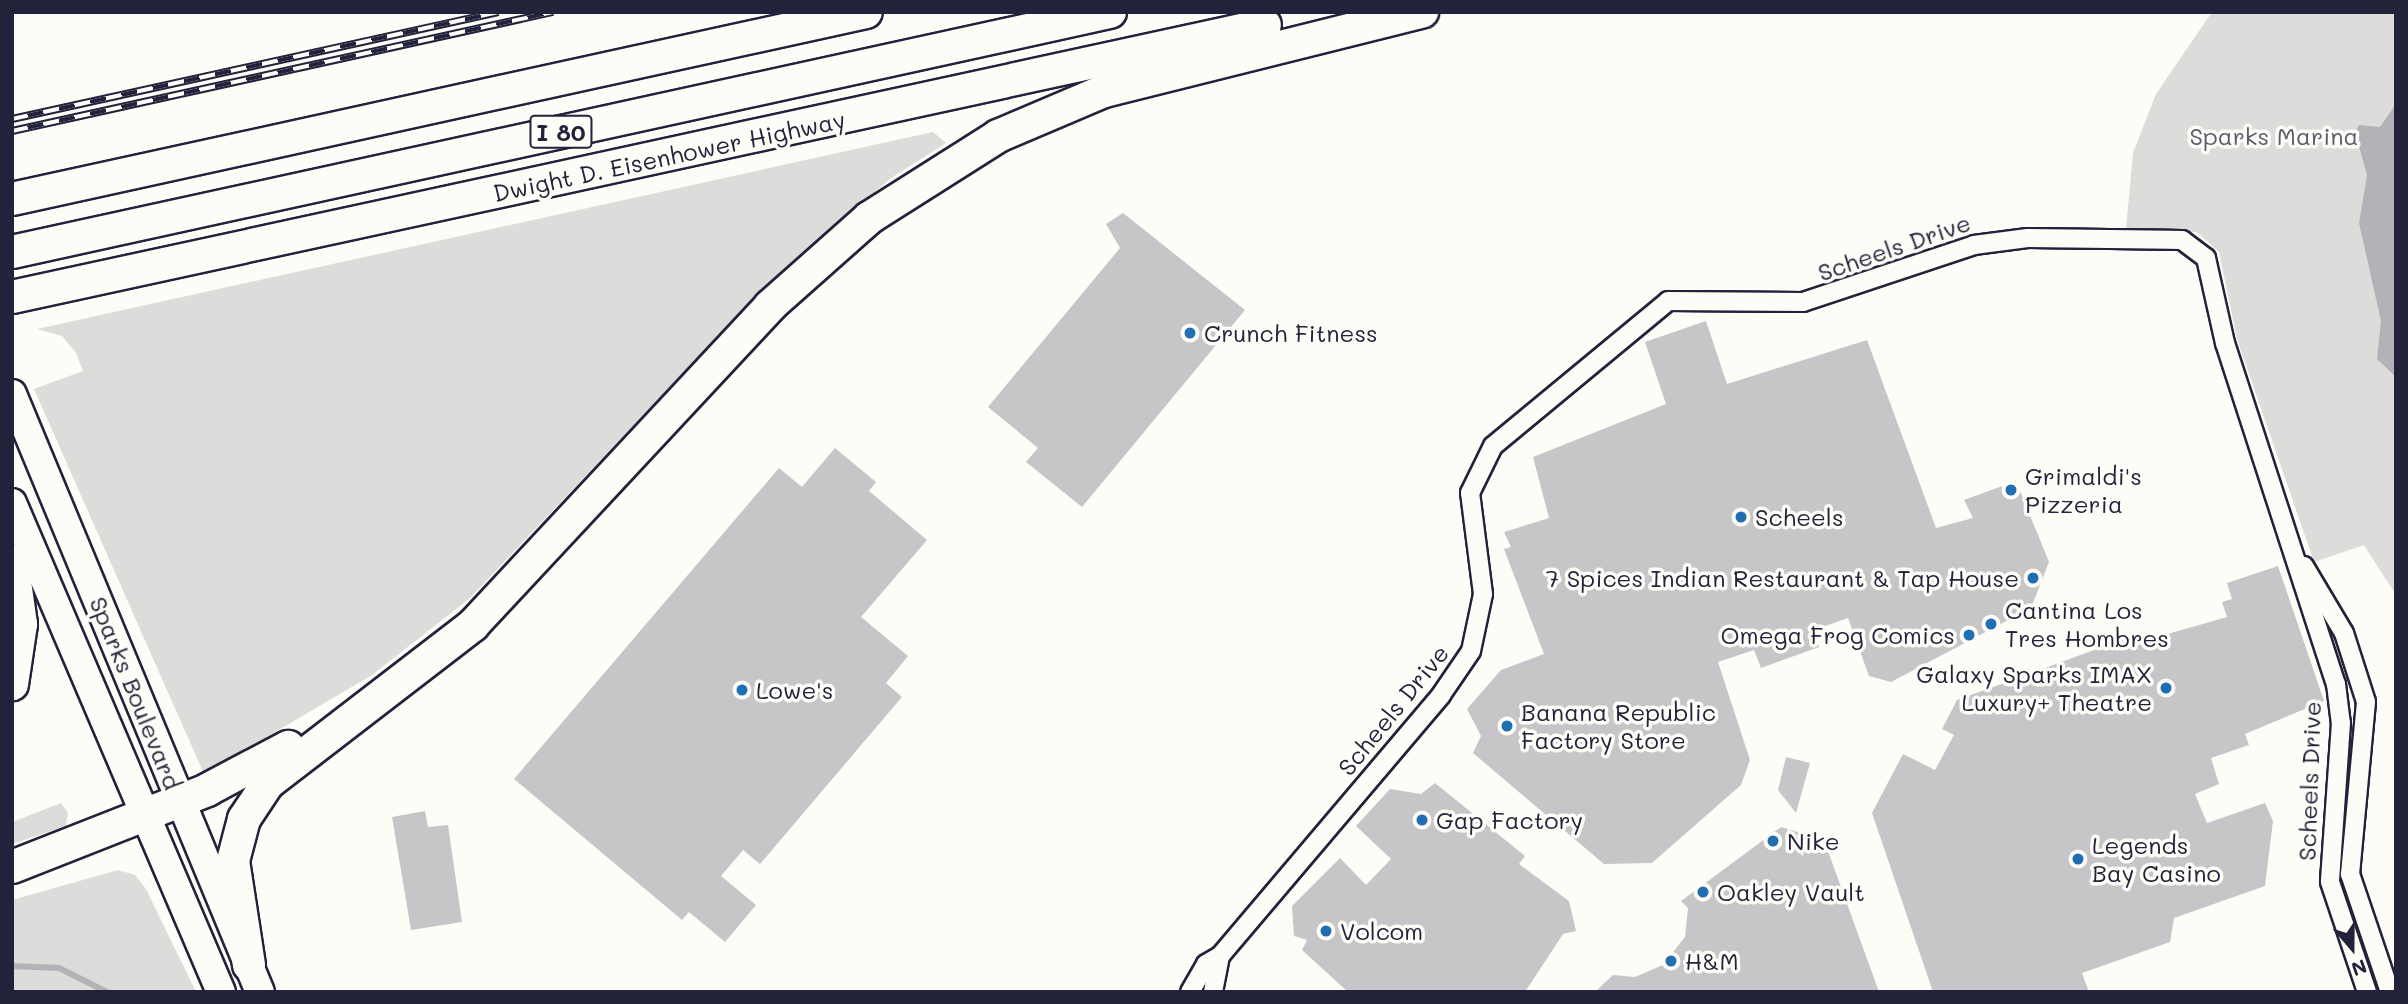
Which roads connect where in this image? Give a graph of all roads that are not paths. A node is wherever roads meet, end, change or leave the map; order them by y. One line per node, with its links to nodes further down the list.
1 (866, 12): 5 (highway)
2 (1110, 12): 7 (highway, Dwight D. Eisenhower Highway / I 80)
3 (1324, 12): 6 (highway, Dwight D. Eisenhower Highway / I 80)
4 (1422, 12): 15 (highway)
5 (12, 199)
6 (311, 234): 8 (highway, Dwight D. Eisenhower Highway / I 80); 9 (highway)
7 (12, 252)
8 (12, 297)
9 (12, 311)
10 (12, 395): 16 (main road, Sparks Boulevard)
11 (12, 503): 17 (main road, Sparks Boulevard)
12 (2297, 552): 19 (street, Scheels Drive); 20 (street, Scheels Drive); 27 (street)
13 (12, 560): 14 (highway)
14 (12, 684)
15 (392, 687): 16 (highway); 21 (highway)
16 (181, 802): 17 (highway); 21 (main road, Sparks Boulevard)
17 (144, 817): 18 (highway); 22 (main road, Sparks Boulevard)
18 (12, 867)
19 (2333, 894): 25 (street, Scheels Drive); 26 (street)
20 (1220, 956): 23 (street, Scheels Drive); 24 (street, Scheels Drive)
21 (254, 978)
22 (221, 992)
23 (1190, 992)
24 (1213, 992)
25 (2367, 992)
26 (2377, 992)
27 (2390, 992)

